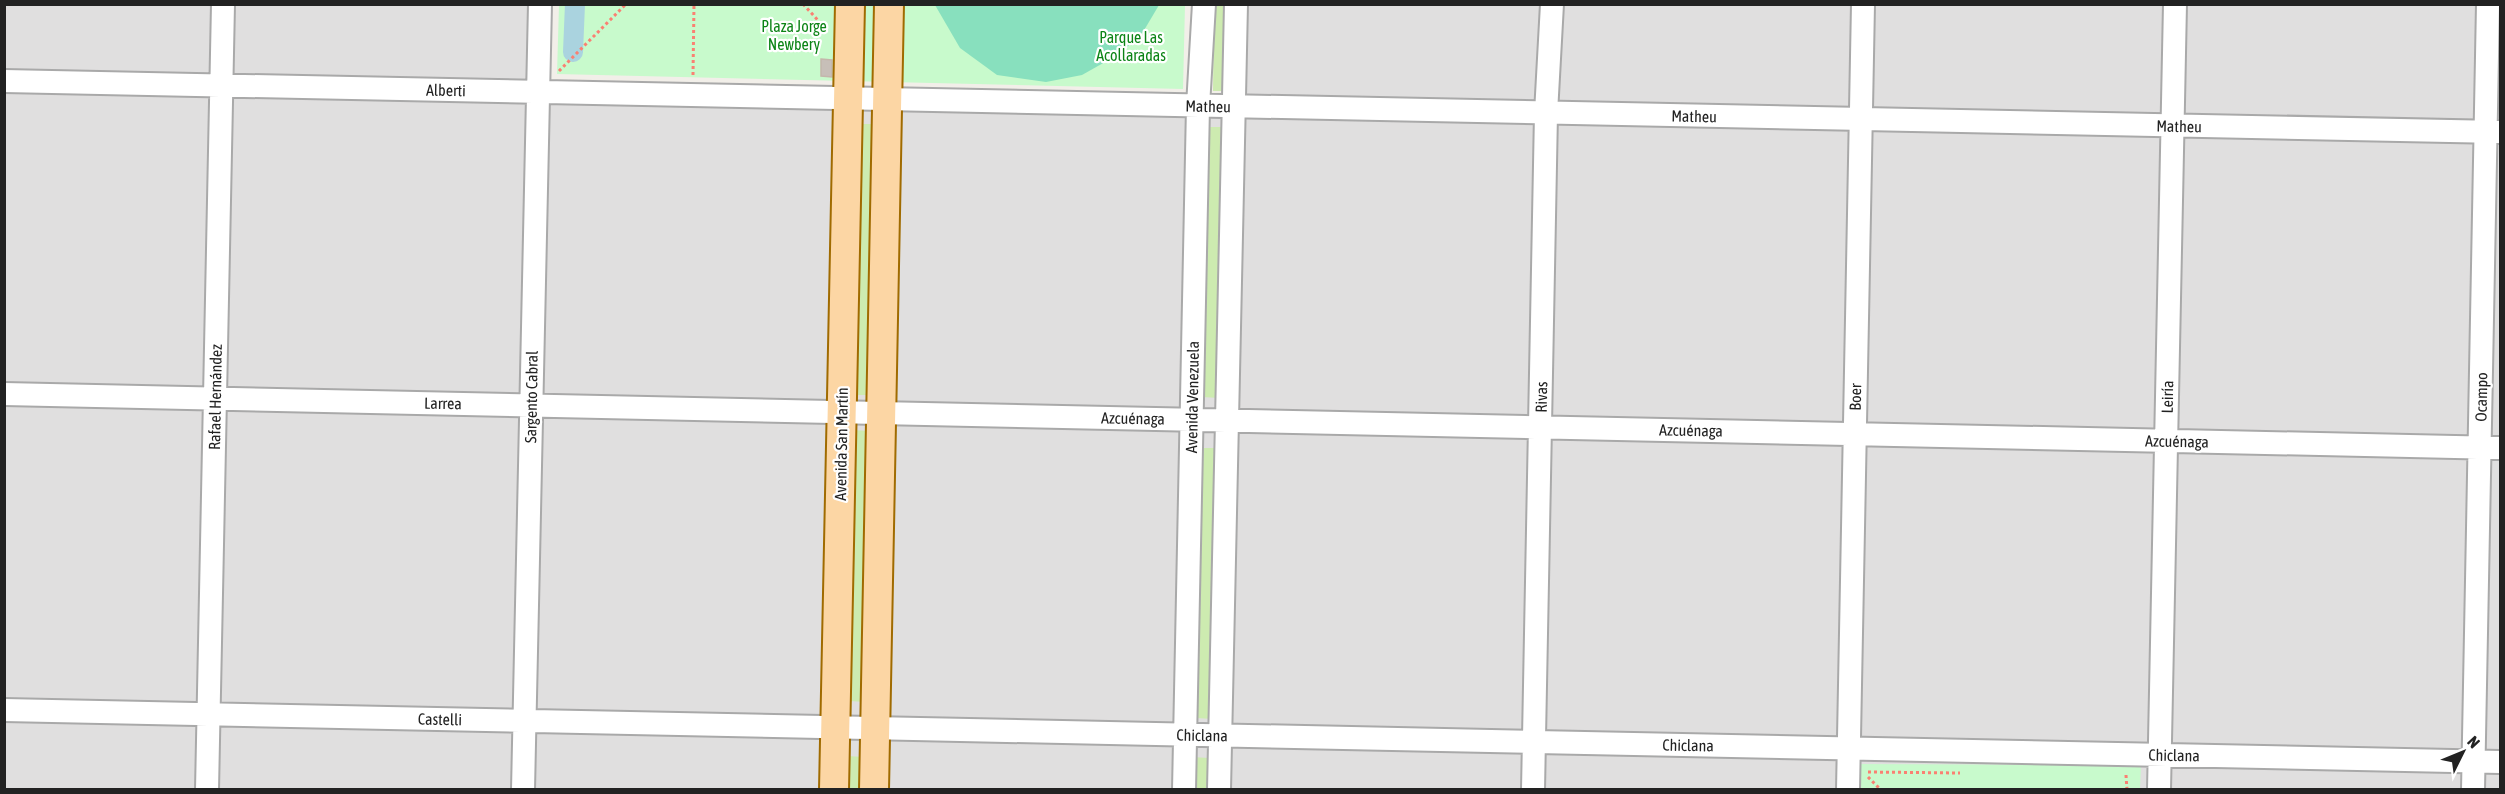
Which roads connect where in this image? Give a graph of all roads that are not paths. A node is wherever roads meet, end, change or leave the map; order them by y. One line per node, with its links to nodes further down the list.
1 (223, 4): 12 (street, Rafael Hernández)
2 (540, 4): 13 (street, Sargento Cabral)
3 (850, 4): 14 (main road, Avenida San Martín)
4 (889, 4): 15 (main road)
5 (1204, 4): 16 (street, Avenida Venezuela)
6 (1236, 4): 17 (street)
7 (1552, 4): 18 (street, Rivas)
8 (1863, 4): 19 (street, Boer)
9 (2175, 4): 20 (street, Leiría)
10 (2488, 4): 21 (street, Ocampo)
11 (4, 81): 12 (street, Alberti)
12 (222, 86): 13 (street, Alberti); 23 (street, Rafael Hernández)
13 (538, 92): 14 (street, Alberti); 24 (street, Sargento Cabral)
14 (848, 98): 15 (street, Alberti); 25 (main road, Avenida San Martín)
15 (886, 99): 16 (street, Matheu); 26 (main road)
16 (1198, 106): 17 (street, Matheu); 27 (street, Avenida Venezuela)
17 (1232, 106): 18 (street, Matheu); 28 (street)
18 (1546, 113): 19 (street, Matheu); 29 (street, Rivas)
19 (1861, 119): 20 (street, Matheu); 30 (street, Boer)
20 (2173, 125): 21 (street, Matheu); 31 (street, Leiría)
21 (2493, 132): 32 (street, Ocampo)
22 (4, 394): 23 (street, Larrea)
23 (215, 399): 24 (street, Larrea); 34 (street, Rafael Hernández)
24 (531, 405): 25 (street, Larrea); 35 (street, Sargento Cabral)
25 (842, 412): 26 (street, Larrea); 36 (main road, Avenida San Martín)
26 (881, 413): 27 (street, Azcuénaga); 37 (main road)
27 (1192, 420): 28 (street, Azcuénaga); 38 (street, Avenida Venezuela)
28 (1226, 420): 29 (street, Azcuénaga); 39 (street)
29 (1540, 427): 30 (street, Azcuénaga); 40 (street, Rivas)
30 (1855, 434): 31 (street, Azcuénaga); 41 (street, Boer)
31 (2166, 440): 32 (street, Azcuénaga); 42 (street, Leiría)
32 (2490, 447): 43 (street, Ocampo)
33 (4, 710): 34 (street, Castelli)
34 (208, 714): 35 (street, Castelli); 45 (street, Rafael Hernández)
35 (525, 721): 36 (street, Castelli); 46 (street, Sargento Cabral)
36 (835, 727): 37 (street, Castelli); 47 (main road, Avenida San Martín)
37 (875, 728): 38 (street, Chiclana); 48 (main road)
38 (1185, 734): 39 (street, Chiclana); 49 (street, Avenida Venezuela)
39 (1220, 735): 40 (street, Chiclana); 50 (street)
40 (1534, 742): 41 (street, Chiclana); 51 (street, Rivas)
41 (1849, 748): 42 (street, Chiclana); 52 (street, Boer)
42 (2160, 755): 43 (street, Chiclana); 53 (street, Leiría)
43 (2474, 761): 44 (street, Chiclana); 54 (street, Ocampo)
44 (2500, 762)
45 (207, 789)
46 (523, 789)
47 (834, 789)
48 (874, 789)
49 (1184, 789)
50 (1219, 789)
51 (1533, 789)
52 (1848, 789)
53 (2159, 789)
54 (2473, 789)

